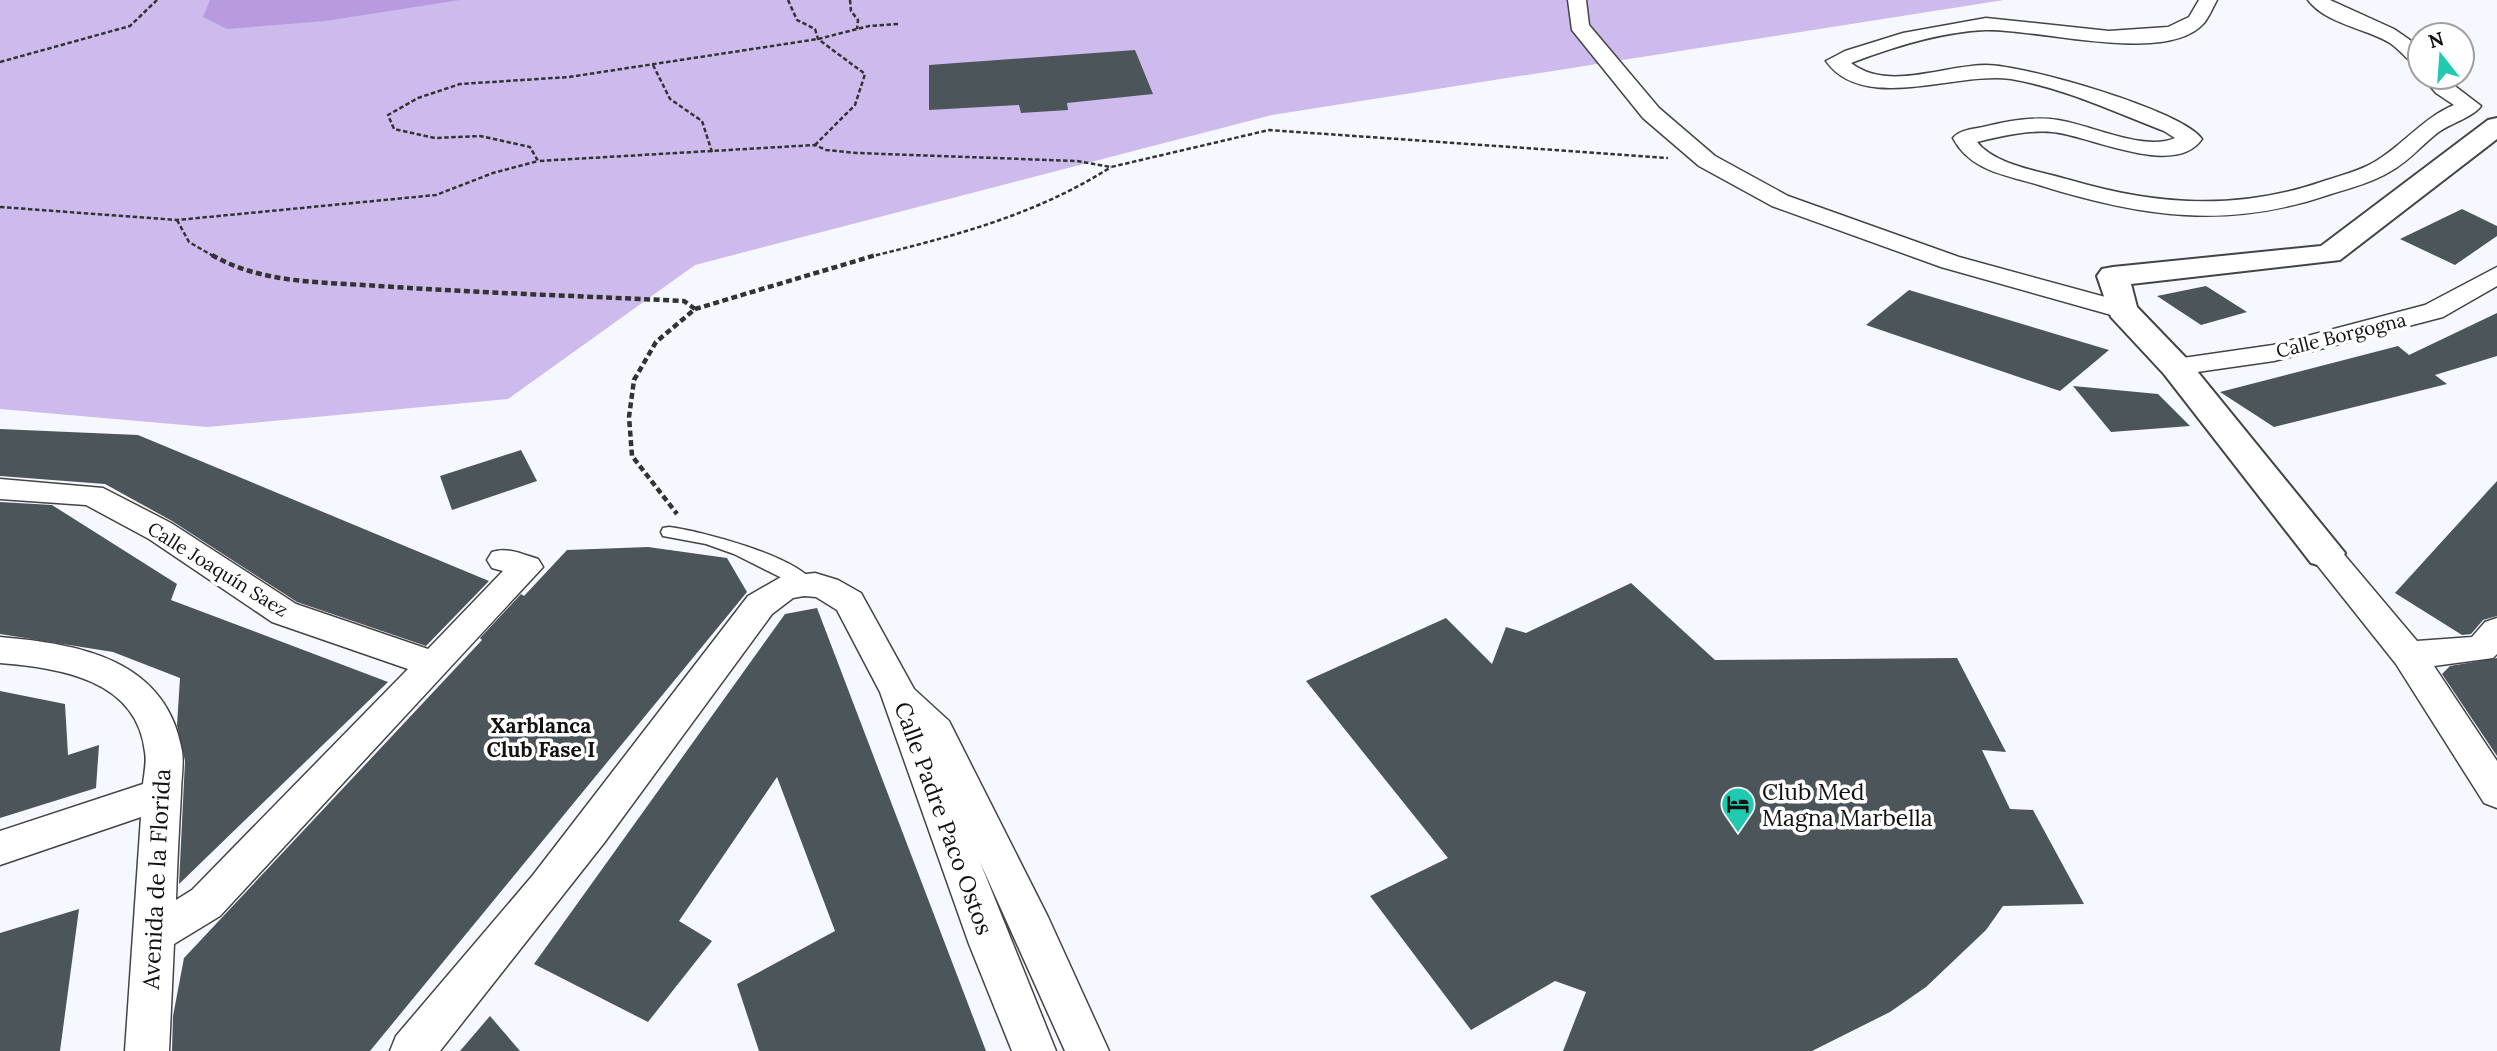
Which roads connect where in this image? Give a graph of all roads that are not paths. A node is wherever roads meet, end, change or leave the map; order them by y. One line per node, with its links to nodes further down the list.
1 (1577, 0): 10 (street)
2 (2207, 0): 6 (street)
3 (2317, 0): 4 (street)
4 (2406, 45)
5 (2446, 91): 6 (street)
6 (2470, 106): 7 (street)
7 (2497, 107)
8 (2497, 126): 10 (street)
9 (2497, 275): 11 (street, Calle Borgogna)
10 (2122, 310): 11 (street)
11 (2176, 367): 14 (street)
12 (0, 489): 20 (street, Calle Joaquín Saez)
13 (669, 532): 16 (lane)
14 (2325, 553): 19 (street)
15 (503, 560): 20 (street)
16 (806, 583): 21 (street); 27 (street)
17 (2497, 631): 19 (street)
18 (0, 650): 23 (street, Avenida de la Florida)
19 (2409, 655): 22 (street)
20 (434, 664): 25 (street)
21 (898, 692): 28 (street, Calle Padre Paco Ostos); 29 (street, Calle Padre Paco Ostos)
22 (2497, 792)
23 (159, 795): 24 (street); 25 (street, Avenida de la Florida)
24 (0, 848)
25 (153, 935): 26 (street, Avenida de la Florida)
26 (146, 1051)
27 (412, 1051)
28 (1034, 1051)
29 (1087, 1051)

